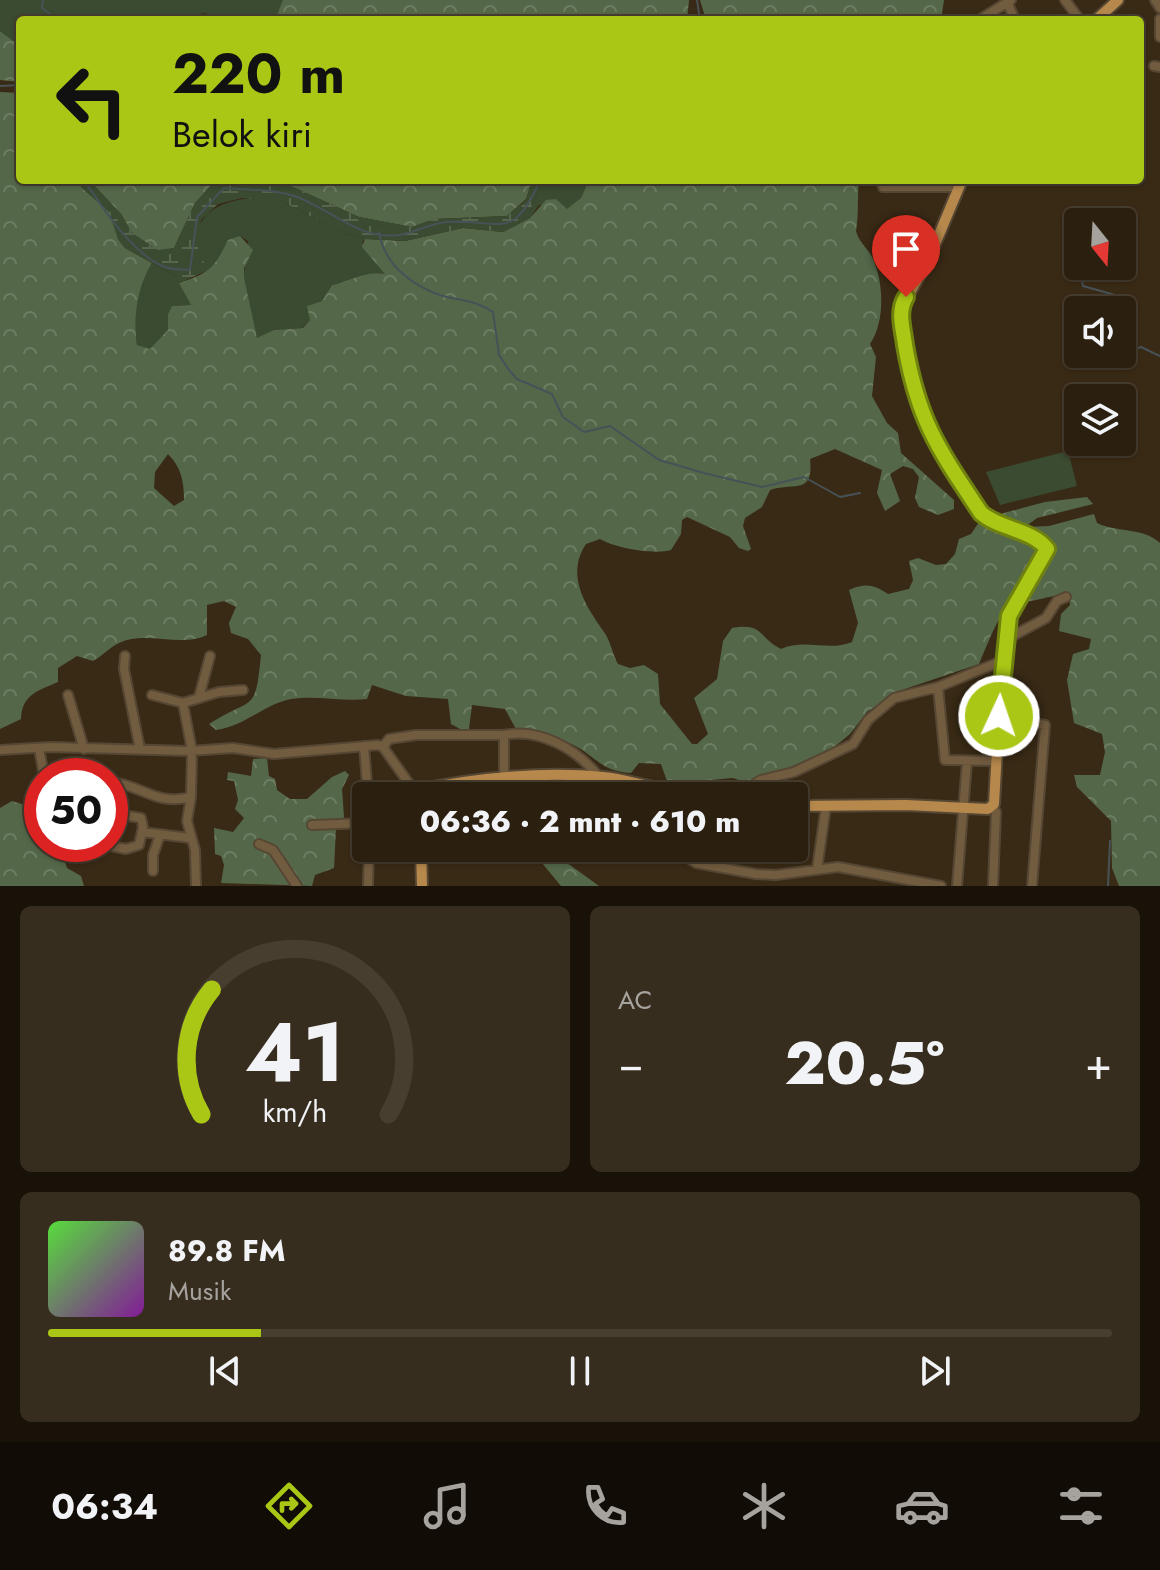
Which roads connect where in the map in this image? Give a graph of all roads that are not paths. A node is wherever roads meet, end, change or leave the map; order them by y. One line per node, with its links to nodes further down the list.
1 (1118, 0): 6 (main road)
2 (1155, 0): 4 (street)
3 (1010, 2): 5 (street)
4 (1160, 8)
5 (986, 16)
6 (1100, 16)
7 (1160, 19): 8 (street)
8 (1160, 37)
9 (882, 184): 10 (street)
10 (961, 184): 12 (main road)
11 (1066, 597): 12 (street)
12 (1005, 640): 15 (main road)
13 (125, 656): 28 (street)
14 (210, 656): 20 (street)
15 (1002, 661): 16 (street); 22 (main road)
16 (938, 687): 33 (street); 44 (street)
17 (243, 690): 20 (street)
18 (68, 695): 27 (street)
19 (152, 695): 21 (street)
20 (199, 697): 21 (street)
21 (183, 703): 30 (street)
22 (999, 716): 32 (main road); 71 (street)
23 (504, 735): 25 (street); 35 (street); 36 (street)
24 (364, 746): 25 (street); 30 (street); 38 (street)
25 (383, 747): 39 (street)
26 (39, 748): 27 (street); 29 (street); 31 (street)
27 (84, 749): 28 (street)
28 (140, 749): 30 (street)
29 (0, 750)
30 (192, 751): 46 (street)
31 (41, 758)
32 (997, 761): 33 (street); 49 (main road)
33 (967, 762): 50 (street)
34 (576, 776): 35 (main road); 36 (main road); 41 (street)
35 (599, 777): 37 (main road)
36 (504, 779): 40 (main road)
37 (616, 779): 42 (street); 43 (main road)
38 (367, 782)
39 (407, 782)
40 (483, 782)
41 (578, 782)
42 (617, 782)
43 (630, 782)
44 (758, 782)
45 (128, 785): 46 (street)
46 (191, 797): 56 (street)
47 (808, 806): 48 (main road)
48 (826, 806): 50 (main road); 62 (street)
49 (992, 807): 50 (main road); 70 (street)
50 (963, 808): 69 (street)
51 (128, 816): 54 (street)
52 (352, 824): 53 (street)
53 (312, 825)
54 (142, 832): 55 (street); 58 (street)
55 (160, 835): 56 (street); 63 (street)
56 (190, 838): 64 (street)
57 (259, 844): 65 (street)
58 (128, 848)
59 (369, 862): 66 (street)
60 (420, 862): 67 (main road)
61 (694, 862): 62 (street)
62 (817, 869): 68 (street)
63 (153, 871)
64 (196, 886)
65 (297, 886)
66 (368, 886)
67 (419, 886)
68 (941, 886)
69 (957, 886)
70 (993, 886)
71 (1032, 886)

